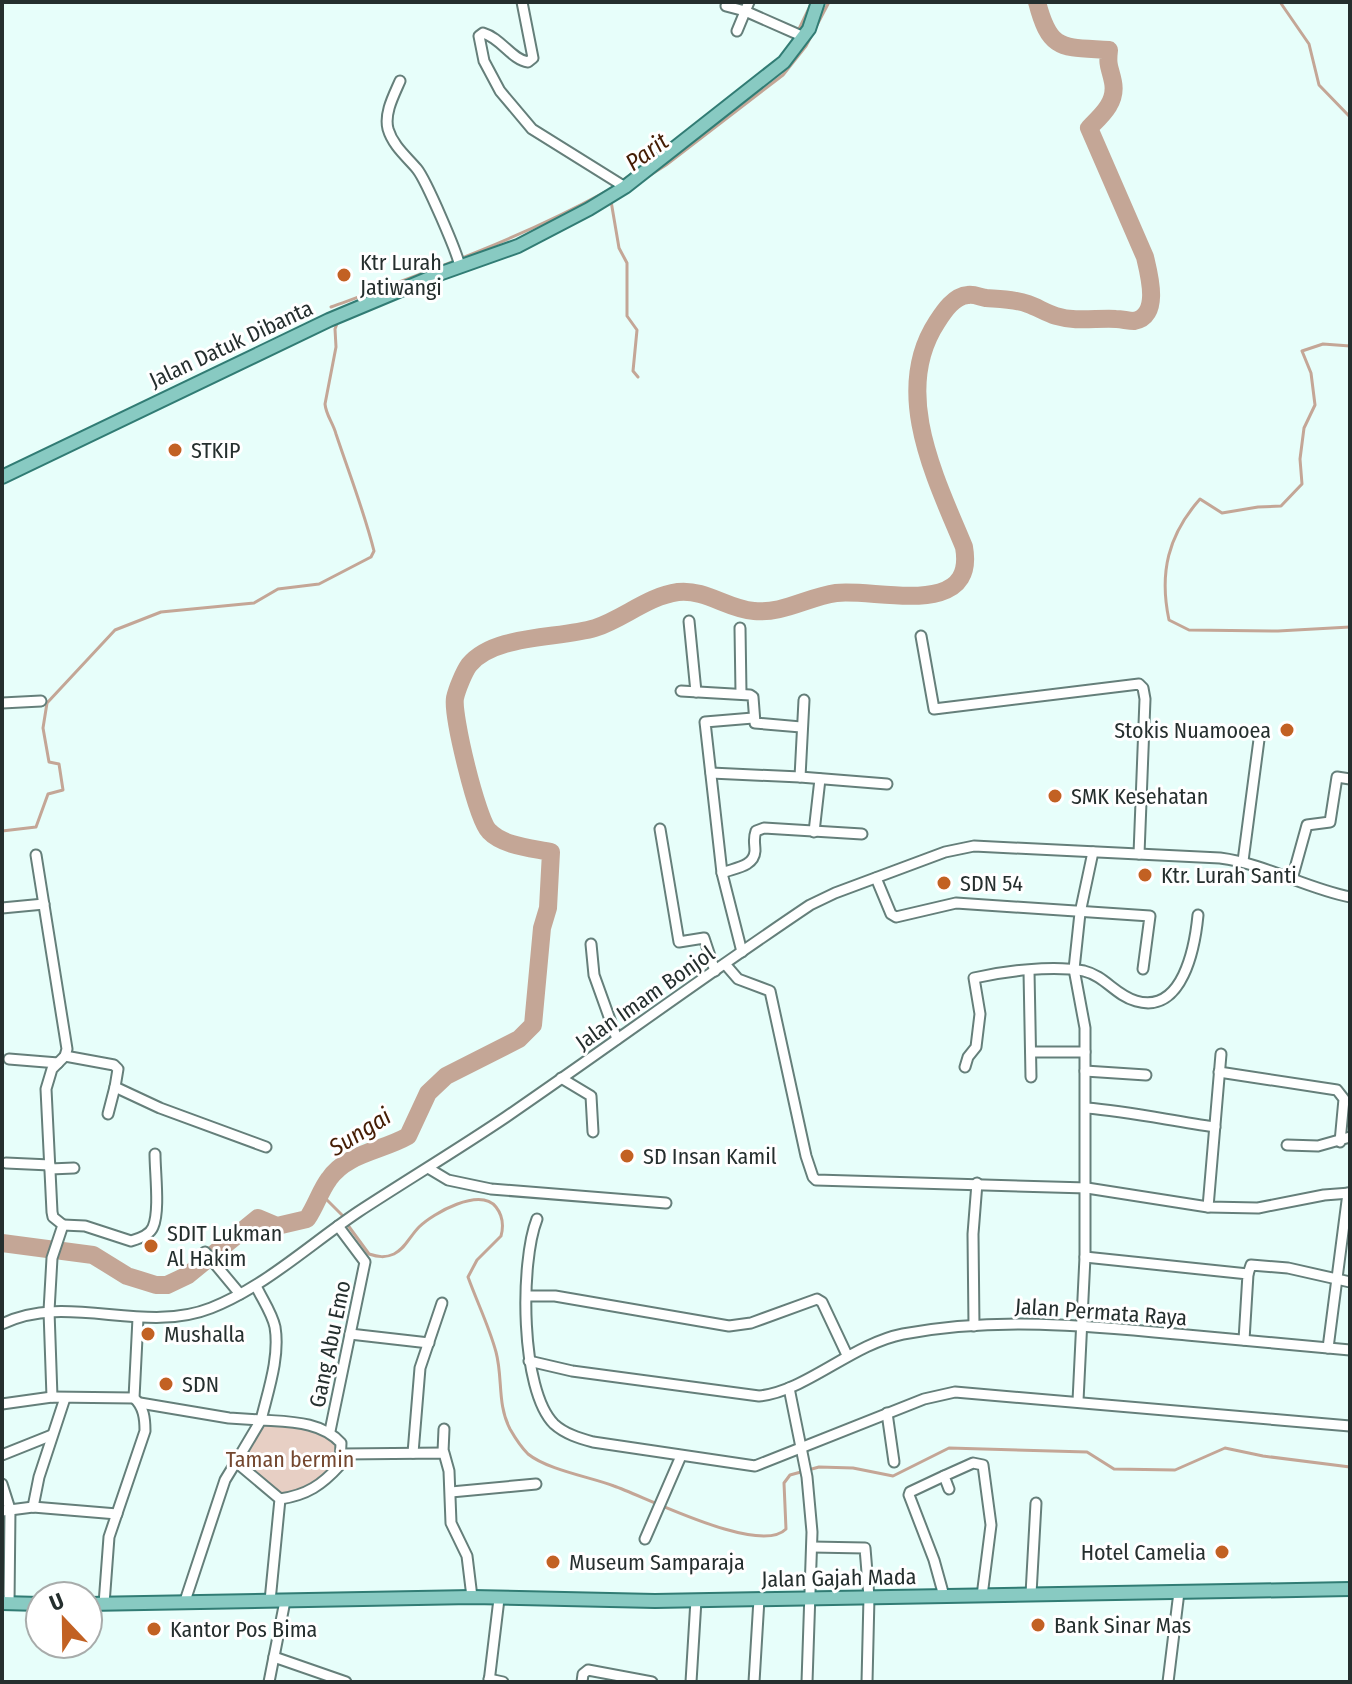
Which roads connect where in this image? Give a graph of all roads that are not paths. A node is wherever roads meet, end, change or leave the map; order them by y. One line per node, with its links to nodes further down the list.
1 (522, 2): 8 (street)
2 (818, 2): 6 (main road, Jalan Datuk Dibanta)
3 (726, 6): 4 (street)
4 (747, 7): 5 (street); 6 (street)
5 (737, 31)
6 (804, 37): 8 (main road, Jalan Datuk Dibanta)
7 (400, 81): 9 (street)
8 (625, 187): 9 (main road, Jalan Datuk Dibanta)
9 (460, 267): 10 (main road, Jalan Datuk Dibanta)
10 (2, 477)
11 (689, 621): 15 (street)
12 (740, 628): 16 (street)
13 (921, 636): 32 (street)
14 (681, 691): 15 (street)
15 (696, 692): 16 (street)
16 (741, 693): 20 (street)
17 (804, 700): 21 (street)
18 (41, 701): 19 (street)
19 (2, 703)
20 (753, 718): 21 (street); 23 (street)
21 (801, 727): 24 (street)
22 (1260, 732): 34 (street)
23 (711, 773): 24 (street); 35 (street)
24 (800, 777): 25 (street)
25 (820, 779): 27 (street); 29 (street)
26 (1350, 779): 37 (street)
27 (887, 784)
28 (660, 829): 48 (street)
29 (814, 832): 30 (street); 35 (street)
30 (862, 834)
31 (1093, 852): 32 (street, Jalan Imam Bonjol); 36 (street, Jalan Imam Bonjol); 41 (street)
32 (1139, 854): 34 (street, Jalan Imam Bonjol)
33 (36, 855): 39 (street)
34 (1243, 861): 37 (street, Jalan Imam Bonjol)
35 (722, 873): 44 (street)
36 (876, 878): 41 (street); 44 (street, Jalan Imam Bonjol)
37 (1292, 879): 38 (street, Jalan Imam Bonjol)
38 (1350, 897)
39 (44, 904): 40 (street); 55 (street)
40 (2, 908)
41 (1080, 913): 46 (street); 47 (street)
42 (1198, 915): 46 (street)
43 (591, 944): 50 (street)
44 (742, 952): 45 (street, Jalan Imam Bonjol)
45 (725, 964): 48 (street, Jalan Imam Bonjol); 76 (street)
46 (1074, 969): 49 (street); 52 (street)
47 (1143, 969)
48 (715, 971): 50 (street, Jalan Imam Bonjol)
49 (1029, 971): 51 (street); 56 (street)
50 (617, 1039): 61 (street, Jalan Imam Bonjol)
51 (1031, 1052): 52 (street); 60 (street)
52 (1085, 1052): 57 (street)
53 (1221, 1054): 58 (street)
54 (9, 1059): 55 (street)
55 (62, 1059): 62 (street); 73 (street)
56 (965, 1067)
57 (1085, 1071): 59 (street); 63 (street)
58 (1219, 1072): 65 (street); 68 (street)
59 (1146, 1075)
60 (1031, 1077)
61 (561, 1078): 66 (street); 75 (street, Jalan Imam Bonjol)
62 (115, 1087): 64 (street); 70 (street)
63 (1086, 1108): 65 (street); 77 (street)
64 (108, 1114)
65 (1215, 1127): 80 (street)
66 (593, 1132)
67 (1350, 1137): 68 (street)
68 (1340, 1142): 69 (street)
69 (1287, 1145)
70 (266, 1147)
71 (155, 1154): 83 (street)
72 (6, 1163): 73 (street)
73 (50, 1167): 74 (street); 83 (street)
74 (74, 1168)
75 (428, 1168): 79 (street); 82 (street, Jalan Imam Bonjol)
76 (977, 1183): 77 (street); 98 (street)
77 (1087, 1188): 80 (street); 86 (street)
78 (1349, 1193): 80 (street); 85 (street)
79 (666, 1203)
80 (1208, 1207)
81 (537, 1219): 92 (street)
82 (344, 1222): 90 (street, Jalan Imam Bonjol); 99 (street, Gang Abu Emo)
83 (63, 1225): 94 (street)
84 (205, 1252): 91 (street)
85 (1346, 1253): 88 (street)
86 (1085, 1257): 87 (street); 97 (street)
87 (1248, 1274): 88 (street); 100 (street)
88 (1337, 1279): 89 (street); 102 (street)
89 (1350, 1282)
90 (256, 1286): 91 (street, Jalan Imam Bonjol); 113 (street)
91 (240, 1294): 95 (street, Jalan Imam Bonjol)
92 (527, 1296): 104 (street); 105 (street)
93 (442, 1303): 101 (street)
94 (49, 1311): 95 (street, Jalan Imam Bonjol); 96 (street, Jalan Imam Bonjol); 107 (street)
95 (138, 1318): 109 (street)
96 (2, 1324)
97 (1082, 1324): 98 (street, Jalan Permata Raya); 100 (street, Jalan Permata Raya); 110 (street)
98 (974, 1326): 104 (street, Jalan Permata Raya)
99 (350, 1334): 101 (street); 116 (street, Gang Abu Emo)
100 (1244, 1340): 102 (street, Jalan Permata Raya)
101 (429, 1343): 120 (street)
102 (1328, 1348): 103 (street, Jalan Permata Raya)
103 (1350, 1350)
104 (847, 1355): 106 (street, Jalan Permata Raya)
105 (529, 1361): 106 (street, Jalan Permata Raya); 123 (street)
106 (789, 1388): 118 (street)
107 (52, 1397): 108 (street); 111 (street)
108 (65, 1398): 109 (street); 117 (street)
109 (137, 1400): 113 (street); 135 (street)
110 (1078, 1401): 112 (street); 114 (street)
111 (2, 1404)
112 (887, 1413): 118 (street); 125 (street)
113 (261, 1420): 116 (street); 124 (street)
114 (1350, 1426)
115 (444, 1429): 119 (street)
116 (330, 1431): 121 (street)
117 (52, 1435): 122 (street); 133 (street)
118 (801, 1446): 123 (street); 137 (street)
119 (443, 1452): 120 (street); 130 (street)
120 (413, 1453): 121 (street)
121 (342, 1454): 131 (street)
122 (2, 1455)
123 (681, 1456): 136 (street)
124 (236, 1462): 131 (street); 149 (street)
125 (894, 1462)
126 (944, 1476): 129 (street); 141 (street); 142 (street)
127 (2, 1484): 134 (street)
128 (536, 1484): 130 (street)
129 (949, 1489)
130 (451, 1492): 143 (street)
131 (280, 1499): 150 (street)
132 (1036, 1503): 140 (street)
133 (33, 1507): 134 (street); 135 (street)
134 (6, 1510): 154 (street)
135 (117, 1514): 153 (street)
136 (645, 1539)
137 (812, 1547): 144 (street); 147 (street)
138 (1350, 1589): 139 (main road, Jalan Gajah Mada)
139 (1179, 1592): 140 (main road, Jalan Gajah Mada); 166 (street)
140 (1031, 1594): 142 (main road, Jalan Gajah Mada)
141 (944, 1596): 142 (main road, Jalan Gajah Mada); 144 (main road, Jalan Gajah Mada)
142 (982, 1596)
143 (472, 1597): 145 (main road, Jalan Gajah Mada); 151 (main road, Jalan Gajah Mada)
144 (869, 1597): 147 (main road, Jalan Gajah Mada); 165 (street)
145 (499, 1599): 148 (main road, Jalan Gajah Mada); 156 (street)
146 (759, 1599): 147 (main road, Jalan Gajah Mada); 148 (main road, Jalan Gajah Mada); 163 (street)
147 (811, 1599): 164 (street)
148 (696, 1600): 162 (street)
149 (185, 1601): 150 (main road, Jalan Gajah Mada); 153 (main road, Jalan Gajah Mada)
150 (270, 1601): 151 (main road, Jalan Gajah Mada)
151 (285, 1601): 155 (street)
152 (24, 1604): 154 (main road)
153 (104, 1604)
154 (4, 1605)
155 (274, 1657): 157 (street); 158 (street)
156 (489, 1681): 159 (street)
157 (269, 1682)
158 (346, 1682)
159 (503, 1682)
160 (582, 1682): 161 (street)
161 (652, 1682)
162 (691, 1682)
163 (754, 1682)
164 (807, 1682)
165 (867, 1682)
166 (1168, 1682)

